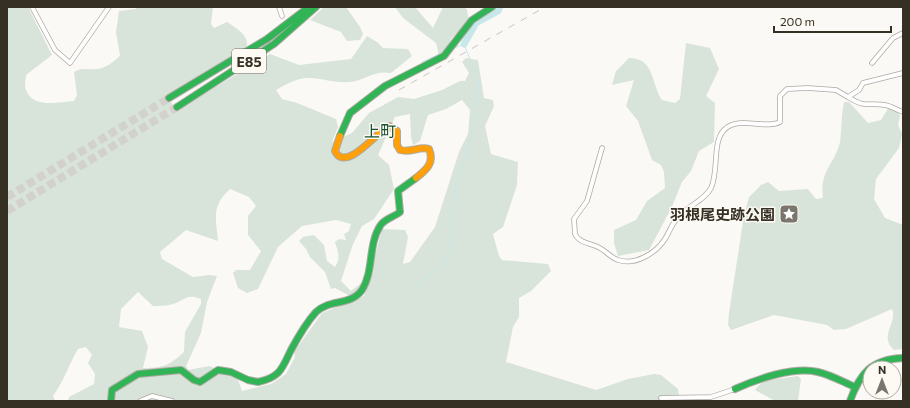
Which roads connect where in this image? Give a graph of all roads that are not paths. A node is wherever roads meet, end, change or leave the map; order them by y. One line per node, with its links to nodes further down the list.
1 (32, 7): 2 (street)
2 (109, 7)
3 (279, 7): 7 (street)
4 (309, 7): 12 (main road, E85)
5 (316, 7): 13 (main road, E85)
6 (492, 7): 20 (main road)
7 (282, 16)
8 (903, 33): 9 (street)
9 (872, 63)
10 (903, 73): 11 (street)
11 (848, 97): 14 (street); 15 (street)
12 (169, 98)
13 (177, 107)
14 (903, 112)
15 (602, 148)
16 (903, 358): 17 (main road)
17 (855, 387): 18 (main road); 23 (main road)
18 (735, 389): 19 (street)
19 (661, 398)
20 (111, 401)
21 (140, 401): 22 (street)
22 (172, 401)
23 (850, 401)

